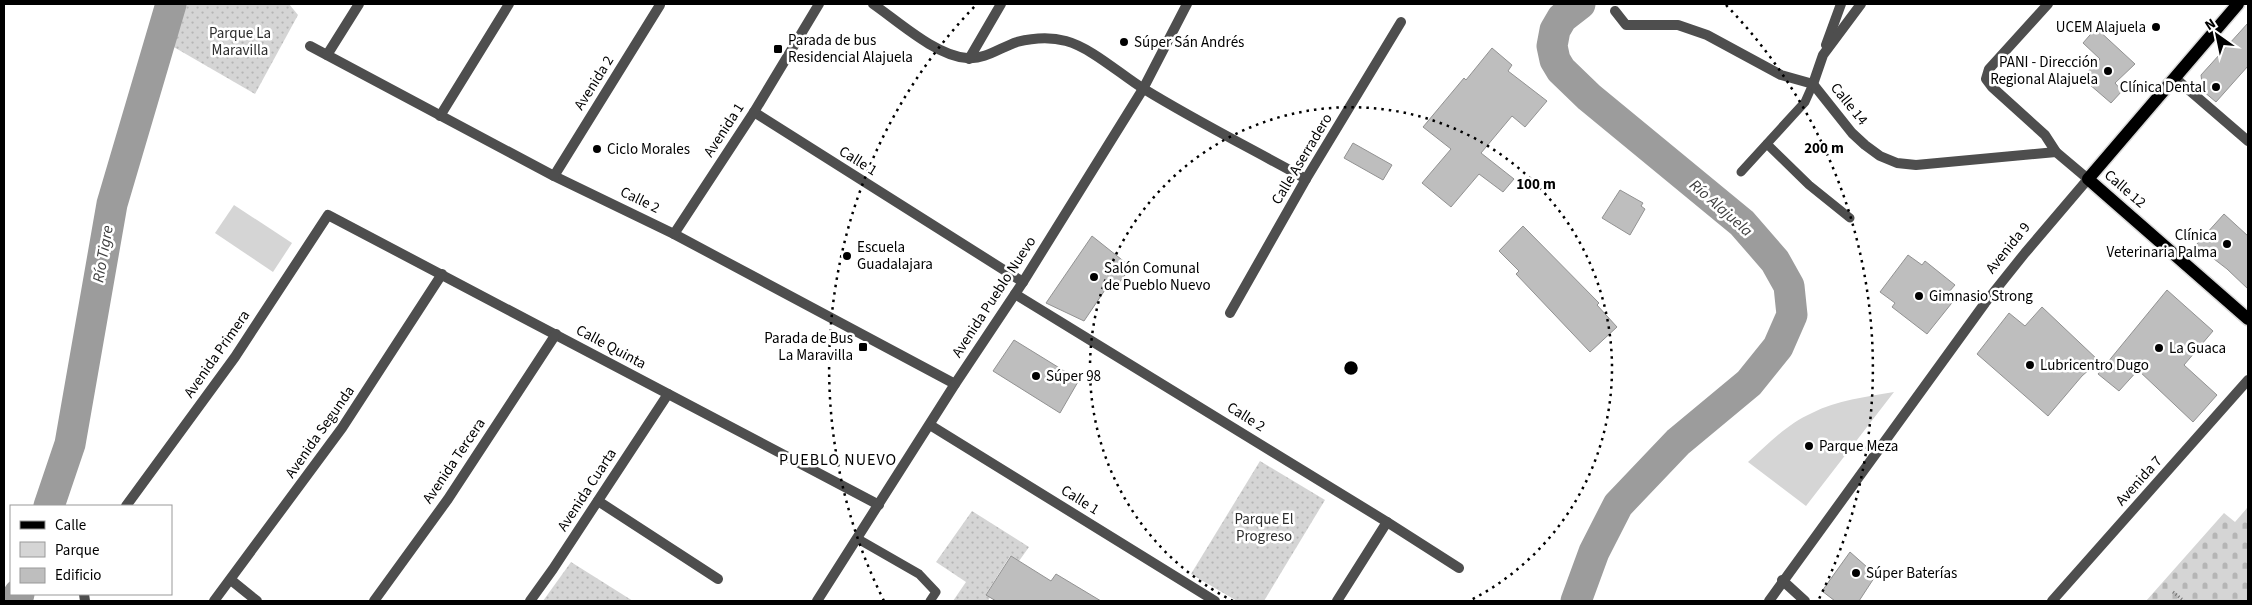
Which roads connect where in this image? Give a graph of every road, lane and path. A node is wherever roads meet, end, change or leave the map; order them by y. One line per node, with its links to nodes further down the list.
1 (359, 4): 15 (street)
2 (509, 4): 22 (street)
3 (819, 4): 21 (street, Avenida 1)
4 (873, 4): 17 (street)
5 (1002, 4): 17 (street)
6 (1187, 4): 20 (street, Avenida Pueblo Nuevo)
7 (1841, 4): 16 (street)
8 (1861, 4): 16 (street)
9 (2048, 4): 25 (street, Calle 12)
10 (2238, 4): 18 (main road, Avenida 9)
11 (660, 5): 27 (street, Avenida 2)
12 (1615, 11): 19 (street, Calle 14)
13 (1401, 22): 28 (street, Calle Aserradero)
14 (310, 46): 15 (street, Calle 2)
15 (328, 55): 22 (street, Calle 2)
16 (1823, 55): 19 (street)
17 (969, 59): 20 (street)
18 (2175, 78): 23 (street); 29 (main road, Avenida 9)
19 (1813, 84): 24 (lane); 25 (street, Calle 14)
20 (1143, 89): 28 (street); 34 (street, Avenida Pueblo Nuevo)
21 (754, 112): 32 (street, Avenida 1); 34 (street, Calle 1)
22 (440, 116): 27 (street, Calle 2)
23 (2248, 141)
24 (1767, 144): 26 (lane); 31 (lane)
25 (2056, 152): 29 (street, Calle 12)
26 (1741, 172)
27 (554, 176): 32 (street, Calle 2)
28 (1306, 179): 36 (street, Calle Aserradero)
29 (2088, 179): 37 (main road, Calle 12); 51 (street, Avenida 9)
30 (328, 215): 33 (street, Calle Quinta); 44 (street, Avenida Primera)
31 (1850, 218)
32 (674, 234): 40 (street, Calle 2)
33 (442, 274): 38 (street, Calle Quinta); 49 (street, Avenida Segunda)
34 (1023, 282): 35 (street, Avenida Pueblo Nuevo)
35 (1015, 294): 40 (street, Avenida Pueblo Nuevo); 46 (street, Calle 2)
36 (1230, 313)
37 (2248, 319)
38 (556, 334): 41 (street, Calle Quinta); 55 (street, Avenida Tercera)
39 (2248, 380): 63 (street, Avenida 7)
40 (955, 384): 42 (street, Avenida Pueblo Nuevo)
41 (668, 394): 43 (street, Avenida Cuarta); 45 (street, Calle Quinta)
42 (930, 425): 45 (street, Avenida Pueblo Nuevo); 59 (street, Calle 1)
43 (598, 502): 50 (street); 56 (street, Avenida Cuarta)
44 (127, 505)
45 (879, 505): 47 (street, Avenida Pueblo Nuevo)
46 (1387, 522): 48 (street, Calle 2); 60 (street)
47 (858, 539): 57 (street, Avenida Pueblo Nuevo); 58 (lane)
48 (1458, 568)
49 (230, 580): 53 (street, Avenida Segunda); 54 (street)
50 (718, 580)
51 (1782, 580): 61 (street, Avenida 9); 62 (street)
52 (2173, 592): 64 (path)
53 (214, 601)
54 (257, 601)
55 (374, 601)
56 (530, 601)
57 (817, 601)
58 (930, 601)
59 (1215, 601)
60 (1337, 601)
61 (1769, 601)
62 (1805, 601)
63 (2052, 601)
64 (2184, 601)

